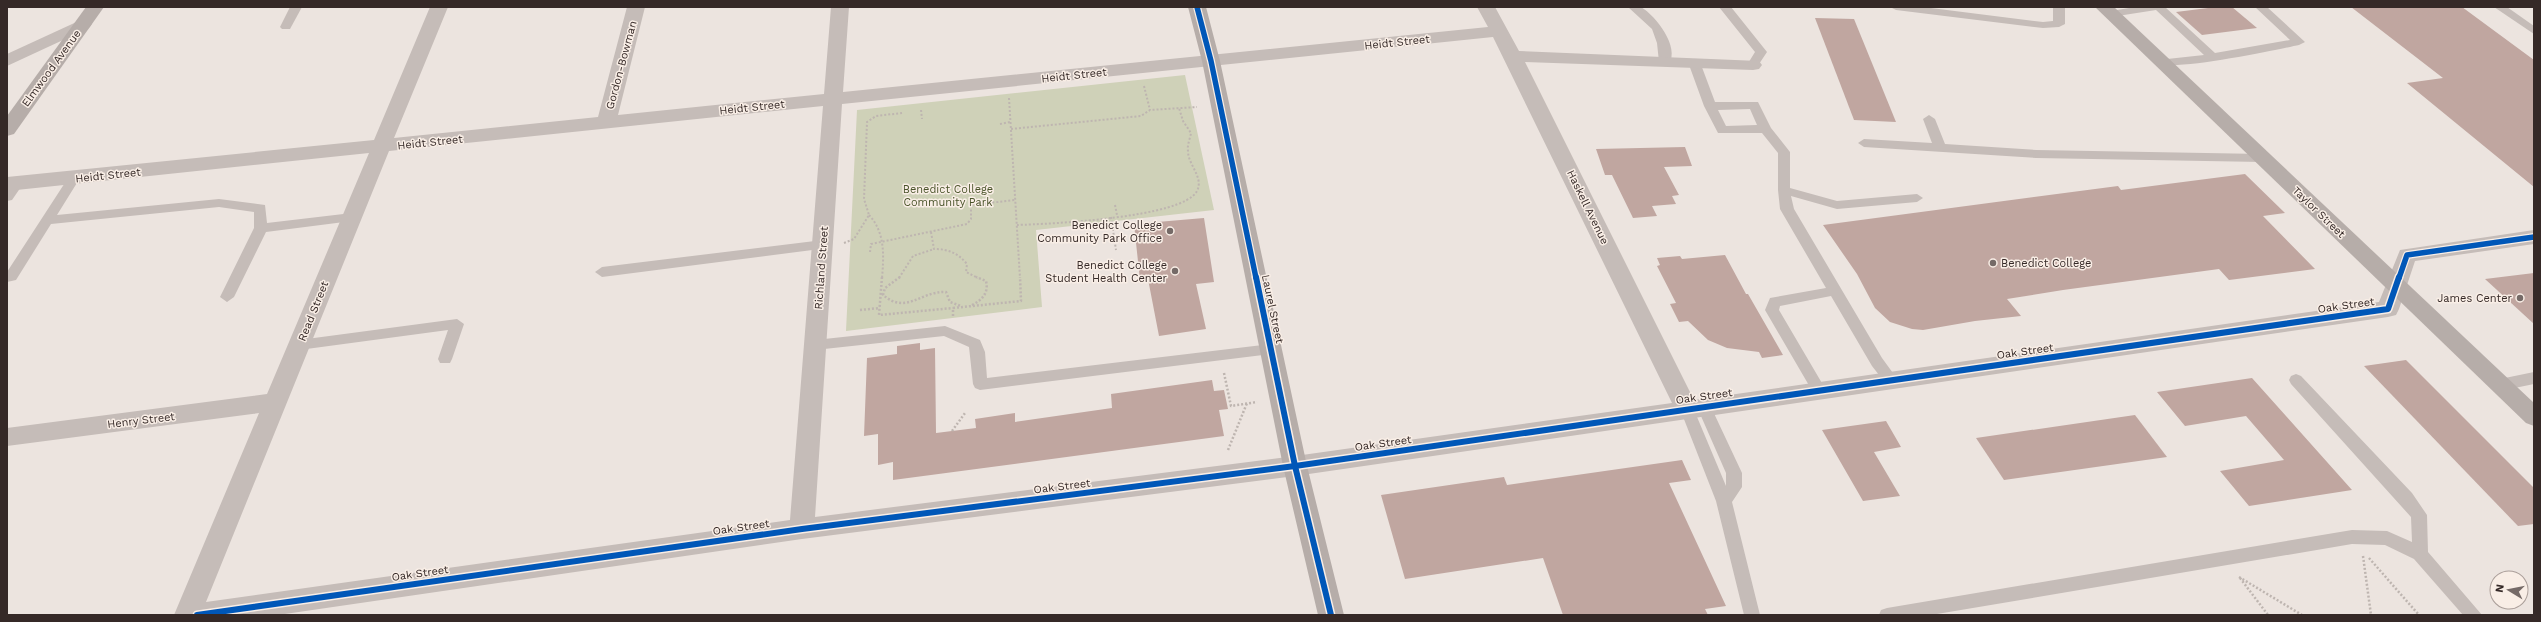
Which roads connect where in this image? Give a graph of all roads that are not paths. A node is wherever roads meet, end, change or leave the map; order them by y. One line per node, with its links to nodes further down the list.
1 (95, 7): 16 (street, Elmwood Avenue)
2 (296, 7): 17 (lane)
3 (439, 7): 35 (street, Read Street)
4 (636, 7): 31 (street, Gordon-Bowman)
5 (840, 7): 28 (street, Richland Street)
6 (1197, 7): 23 (street, Laurel Street)
7 (1486, 7): 18 (street, Haskell Avenue)
8 (1634, 7): 24 (lane)
9 (1725, 7): 27 (lane)
10 (1896, 7): 11 (lane)
11 (2059, 7)
12 (2158, 7): 15 (lane); 21 (lane)
13 (2261, 7): 21 (lane)
14 (2500, 7): 19 (lane)
15 (2107, 10): 26 (street, Taylor Street)
16 (83, 24): 22 (street); 33 (street, Elmwood Avenue)
17 (286, 27)
18 (1497, 31): 20 (street, Haskell Avenue); 23 (street, Heidt Street)
19 (2534, 31)
20 (1513, 56): 24 (street); 62 (street, Haskell Avenue)
21 (2212, 57): 26 (lane)
22 (7, 61)
23 (1211, 61): 28 (street, Heidt Street); 54 (street, Laurel Street)
24 (1665, 62): 25 (street)
25 (1694, 62): 27 (street); 29 (lane)
26 (2162, 62): 37 (street, Taylor Street)
27 (1753, 64)
28 (833, 98): 31 (street, Heidt Street); 46 (street, Richland Street)
29 (1710, 106): 32 (lane); 32 (lane)
30 (1929, 119): 36 (lane)
31 (606, 123): 35 (street, Heidt Street)
32 (1765, 129): 40 (lane)
33 (7, 130)
34 (1864, 143): 36 (lane)
35 (381, 148): 38 (street, Heidt Street); 42 (street, Read Street)
36 (1940, 148): 37 (lane)
37 (2262, 158): 49 (street, Taylor Street)
38 (74, 178): 39 (street, Heidt Street); 43 (lane)
39 (10, 188)
40 (1784, 190): 41 (lane); 50 (lane)
41 (1917, 198)
42 (352, 217): 44 (lane); 52 (street, Read Street)
43 (49, 220): 44 (lane); 48 (lane)
44 (261, 228): 51 (lane)
45 (2534, 237): 49 (street, Oak Street)
46 (823, 245): 47 (lane); 53 (street, Richland Street)
47 (602, 272)
48 (7, 277)
49 (2396, 285): 57 (street, Oak Street); 59 (street, Taylor Street)
50 (1834, 291): 57 (lane); 60 (lane)
51 (227, 297)
52 (299, 345): 55 (lane); 61 (street, Read Street)
53 (815, 345): 54 (lane); 66 (street, Richland Street)
54 (1271, 349): 65 (street, Laurel Street)
55 (445, 360)
56 (2534, 378): 59 (lane)
57 (1891, 380): 60 (street, Oak Street)
58 (2296, 380): 67 (lane)
59 (2500, 385): 63 (street, Taylor Street)
60 (1819, 390): 62 (street, Oak Street)
61 (275, 402): 64 (street, Henry Street); 68 (street, Read Street)
62 (1696, 408): 65 (street, Oak Street); 71 (lane)
63 (2534, 417)
64 (7, 437)
65 (1295, 466): 66 (street, Oak Street); 70 (street, Laurel Street)
66 (802, 529): 69 (street, Oak Street)
67 (2420, 554): 72 (lane); 73 (lane)
68 (187, 615)
69 (197, 615)
70 (1331, 615)
71 (1752, 615)
72 (1887, 615)
73 (2474, 615)

